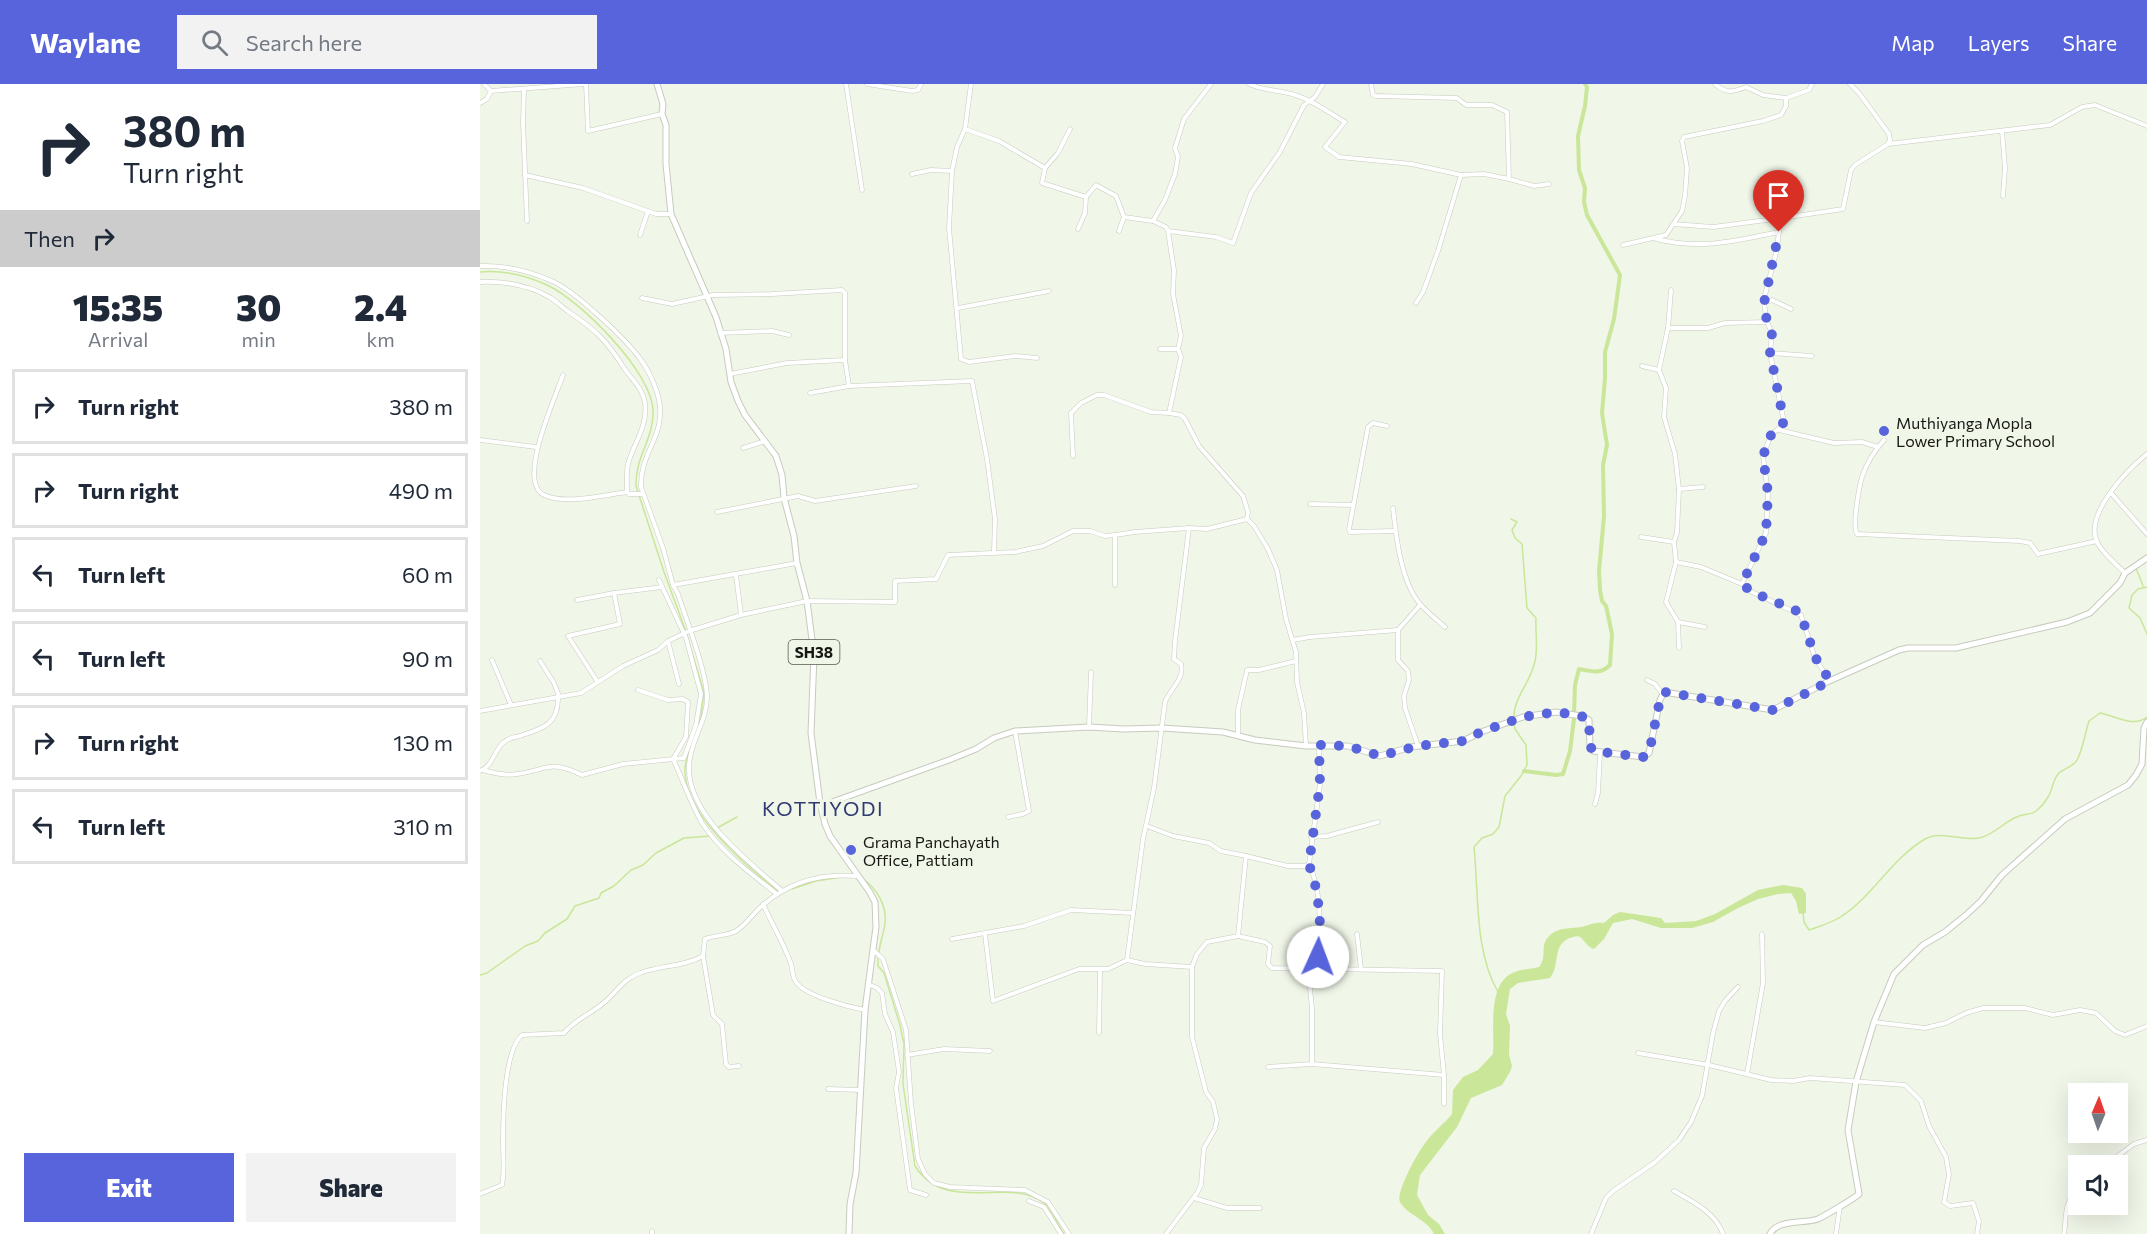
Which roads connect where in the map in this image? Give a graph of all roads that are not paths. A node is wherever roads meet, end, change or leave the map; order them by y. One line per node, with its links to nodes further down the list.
1 (484, 84): 16 (street)
2 (585, 84): 15 (street); 20 (street)
3 (657, 84): 20 (main road, SH38)
4 (846, 84): 33 (street)
5 (867, 84): 6 (street)
6 (921, 84)
7 (971, 84): 22 (street)
8 (1211, 84): 41 (street)
9 (1323, 84): 18 (street)
10 (1371, 84): 31 (street)
11 (1715, 84): 17 (street)
12 (1812, 84): 17 (street)
13 (1850, 84): 25 (street)
14 (1252, 85): 18 (street)
15 (524, 89): 16 (street); 29 (street)
16 (491, 91): 19 (street)
17 (1786, 98): 42 (street)
18 (1310, 101): 30 (street); 45 (street)
19 (480, 104)
20 (662, 114): 37 (main road, SH38)
21 (2147, 126): 24 (street)
22 (964, 129): 26 (street); 27 (street)
23 (1070, 129): 26 (street)
24 (2002, 131): 25 (street); 34 (street)
25 (1888, 144): 39 (street)
26 (1045, 168): 35 (street)
27 (952, 171): 28 (street); 58 (street)
28 (912, 174)
29 (525, 175): 36 (street); 40 (street)
30 (1461, 175): 31 (street); 56 (street)
31 (1509, 178): 32 (street)
32 (1549, 184)
33 (862, 190)
34 (2003, 196)
35 (1086, 197): 38 (street); 43 (street)
36 (648, 211): 37 (street); 47 (street)
37 (671, 214): 54 (main road, SH38)
38 (1124, 217): 41 (street); 44 (street)
39 (1782, 218): 42 (street); 46 (street)
40 (527, 221)
41 (1153, 221): 45 (street)
42 (1673, 224): 48 (street)
43 (1078, 229)
44 (1119, 231)
45 (1168, 231): 65 (street)
46 (1779, 232): 48 (street); 57 (street)
47 (640, 235)
48 (1653, 239): 49 (street)
49 (1623, 246)
50 (480, 266): 92 (street)
51 (480, 282): 90 (street)
52 (1671, 290): 61 (street)
53 (1049, 291): 58 (street)
54 (708, 297): 55 (street); 62 (main road, SH38); 69 (street)
55 (642, 298)
56 (1416, 303)
57 (1764, 303): 59 (street); 60 (street)
58 (958, 308): 68 (street)
59 (1791, 309)
60 (1767, 322): 61 (street); 66 (street)
61 (1668, 328): 71 (street)
62 (720, 333): 63 (street); 72 (main road, SH38)
63 (789, 335)
64 (1160, 349): 65 (street)
65 (1178, 349): 76 (street)
66 (1770, 352): 67 (street); 78 (street)
67 (1812, 356)
68 (1037, 358)
69 (845, 360): 72 (street); 74 (street)
70 (1642, 366): 71 (street)
71 (1659, 370): 89 (street)
72 (730, 374): 81 (main road, SH38)
73 (563, 375): 82 (street)
74 (849, 386): 75 (street); 106 (street)
75 (810, 393)
76 (1168, 413): 86 (street); 98 (street)
77 (1387, 426): 95 (street)
78 (1779, 430): 83 (street); 113 (street)
79 (480, 440): 82 (street)
80 (1884, 440): 83 (street)
81 (765, 441): 84 (street); 93 (main road, SH38)
82 (536, 447): 90 (street)
83 (1878, 447): 104 (street)
84 (743, 448)
85 (2147, 454): 91 (street)
86 (1073, 456)
87 (916, 486): 93 (street)
88 (1703, 487): 89 (street)
89 (1679, 489): 105 (street)
90 (627, 492): 92 (street)
91 (2112, 493): 101 (street); 104 (street)
92 (642, 494): 114 (street)
93 (784, 498): 97 (street); 109 (main road, SH38)
94 (1310, 504): 95 (street)
95 (1353, 505): 100 (street)
96 (1392, 508): 100 (street)
97 (717, 512)
98 (1246, 519): 99 (street); 128 (street)
99 (1189, 528): 102 (street); 146 (street)
100 (1395, 531): 120 (street)
101 (2147, 534)
102 (1115, 535): 106 (street); 115 (street)
103 (1641, 537): 105 (street)
104 (2097, 541): 110 (street)
105 (1674, 542): 108 (street)
106 (994, 551): 119 (street)
107 (2147, 558): 110 (main road)
108 (1676, 562): 113 (street); 122 (street)
109 (797, 563): 111 (street); 119 (main road, SH38)
110 (2126, 573): 137 (main road)
111 (736, 575): 114 (street); 121 (street)
112 (659, 580): 116 (street)
113 (1742, 584): 137 (street)
114 (673, 585): 126 (street)
115 (1115, 585)
116 (662, 587): 117 (street); 127 (street)
117 (614, 592): 118 (street); 136 (street)
118 (577, 600)
119 (807, 601): 121 (street); 156 (main road, SH38)
120 (1420, 604): 123 (street); 125 (street)
121 (741, 615): 126 (street)
122 (1678, 622): 124 (street); 130 (street)
123 (1445, 627)
124 (1705, 627)
125 (1398, 630): 128 (street); 151 (street)
126 (689, 631): 127 (street); 164 (street)
127 (684, 634): 129 (street); 153 (street)
128 (1293, 640): 133 (street)
129 (668, 641): 136 (street); 138 (street)
130 (1679, 648)
131 (492, 660): 142 (street)
132 (540, 661): 141 (street)
133 (1296, 661): 148 (street); 150 (street)
134 (1091, 672): 145 (street)
135 (1647, 680): 140 (street)
136 (597, 681): 141 (street)
137 (1830, 681): 140 (main road)
138 (679, 684)
139 (638, 690): 153 (street)
140 (1662, 693): 152 (main road)
141 (559, 696): 142 (street); 154 (street)
142 (512, 705): 143 (street)
143 (480, 711)
144 (2147, 722): 184 (main road)
145 (1089, 727): 146 (main road); 147 (main road)
146 (1162, 728): 148 (main road); 159 (street)
147 (1015, 731): 156 (main road); 157 (street)
148 (1238, 736): 150 (main road)
149 (1319, 745): 150 (main road); 151 (main road); 160 (street)
150 (1305, 746)
151 (1418, 746): 152 (main road)
152 (1600, 753): 155 (street)
153 (673, 759): 154 (street); 165 (street)
154 (482, 771)
155 (1595, 804)
156 (821, 807): 163 (main road, SH38)
157 (1008, 817)
158 (1378, 822): 160 (street)
159 (1147, 826): 161 (street); 167 (street)
160 (1311, 837): 162 (street)
161 (1246, 856): 162 (street); 171 (street)
162 (1309, 864): 177 (street)
163 (857, 876): 164 (street); 173 (main road, SH38)
164 (782, 890): 165 (street)
165 (777, 894): 166 (street)
166 (763, 904): 174 (street); 183 (street)
167 (1133, 913): 168 (street); 175 (street)
168 (985, 934): 172 (street); 180 (street)
169 (1357, 934): 179 (street)
170 (1762, 934): 194 (street)
171 (1238, 936): 176 (street); 178 (street)
172 (952, 939)
173 (873, 950): 181 (main road, SH38); 189 (street)
174 (703, 956): 192 (street); 203 (street)
175 (1127, 960): 176 (street); 180 (street)
176 (1192, 967): 205 (street)
177 (1318, 967): 178 (street); 179 (street)
178 (1308, 968): 190 (street)
179 (1361, 969): 195 (street)
180 (1100, 970): 186 (street)
181 (868, 984): 183 (main road, SH38); 204 (street)
182 (1738, 987): 191 (street)
183 (865, 1010): 198 (main road, SH38)
184 (1874, 1022): 185 (street); 196 (main road)
185 (2147, 1026)
186 (1099, 1033)
187 (990, 1051): 189 (street)
188 (1638, 1053): 191 (street)
189 (907, 1055): 212 (street)
190 (1312, 1064): 193 (street); 195 (street)
191 (1709, 1065): 194 (street); 214 (street)
192 (740, 1066)
193 (1268, 1067)
194 (1747, 1074): 196 (street)
195 (1444, 1075): 199 (street)
196 (1856, 1082): 207 (main road); 218 (street)
197 (828, 1089): 198 (street)
198 (861, 1090): 210 (main road, SH38)
199 (1444, 1104)
200 (2147, 1140): 201 (street)
201 (2119, 1155)
202 (1674, 1191): 215 (street)
203 (480, 1194)
204 (926, 1195)
205 (1194, 1198): 209 (street); 213 (street)
206 (1029, 1201): 211 (street)
207 (1840, 1205): 216 (main road); 217 (street)
208 (2068, 1205): 219 (street)
209 (1260, 1208)
210 (849, 1234)
211 (1061, 1234)
212 (1069, 1234)
213 (1166, 1234)
214 (1591, 1234)
215 (1723, 1234)
216 (1770, 1234)
217 (1836, 1234)
218 (1977, 1234)
219 (2064, 1234)

